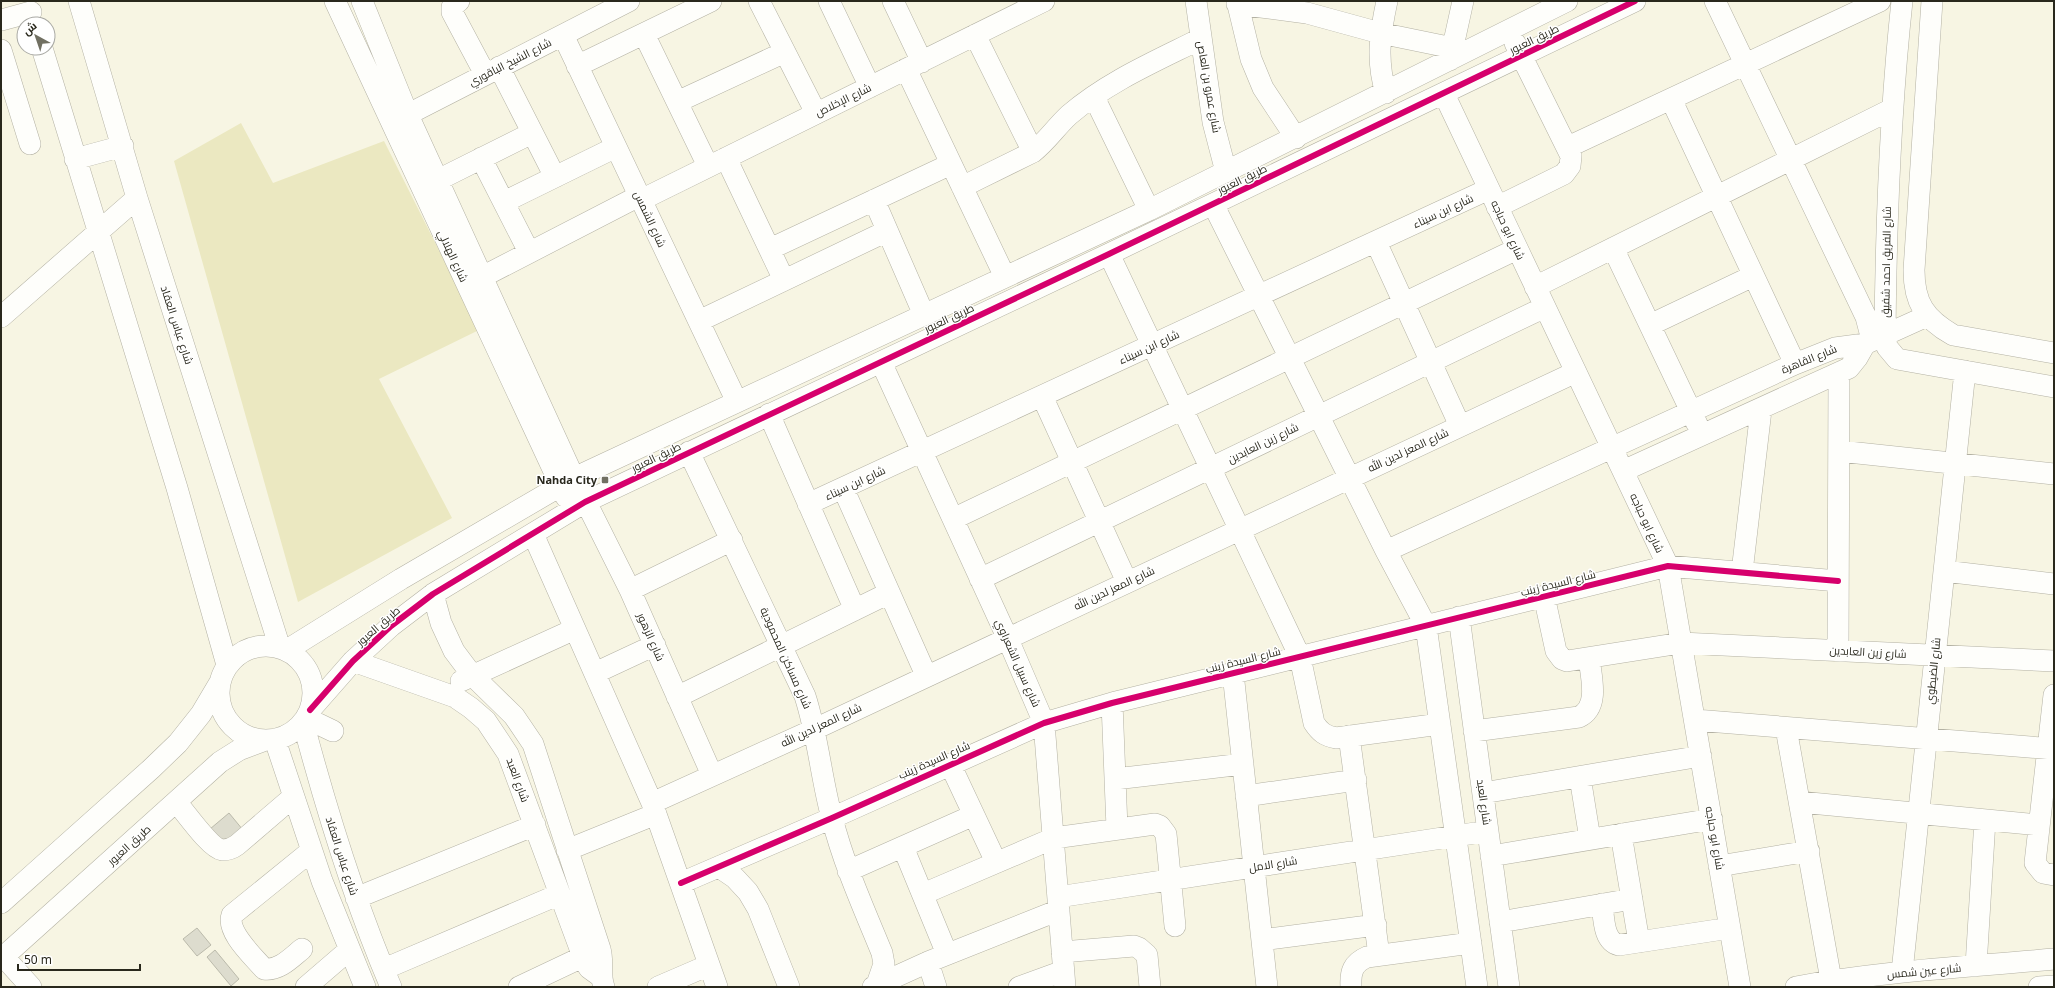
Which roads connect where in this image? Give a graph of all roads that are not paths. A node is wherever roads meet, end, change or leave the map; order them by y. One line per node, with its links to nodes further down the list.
1 (79, 1): 53 (street, شارع عباس العقاد)
2 (335, 1): 49 (street, شارع الهلالي)
3 (362, 1): 49 (street, شارع الهلالي)
4 (459, 1): 40 (street)
5 (629, 1): 23 (street, شارع الشيخ الباقوري)
6 (711, 1): 28 (street)
7 (759, 1): 33 (street)
8 (829, 1): 41 (street)
9 (893, 1): 38 (street)
10 (1044, 1): 21 (street, شارع الإخلاص)
11 (1196, 1): 31 (street, شارع عمرو بن العاص)
12 (1387, 1): 27 (street)
13 (1463, 1): 34 (street)
14 (1567, 1): 26 (street, طريق العبور)
15 (1635, 1): 36 (street, طريق العبور)
16 (1715, 1): 37 (street)
17 (1880, 1): 37 (street)
18 (1902, 1): 47 (street, شارع الفريق احمد شفيق)
19 (1932, 1): 91 (street)
20 (1237, 3): 22 (street); 51 (street)
21 (1023, 6): 30 (street, شارع الإخلاص)
22 (1309, 7): 27 (street)
23 (594, 9): 29 (street, شارع الشيخ الباقوري)
24 (31, 12): 25 (street)
25 (1, 20)
26 (1509, 31): 34 (street, طريق العبور); 36 (street)
27 (1380, 33): 34 (street); 42 (street)
28 (644, 34): 39 (street); 46 (street)
29 (563, 35): 39 (street, شارع الشمس); 40 (street, شارع الشيخ الباقوري)
30 (975, 35): 38 (street, شارع الإخلاص); 56 (street)
31 (1200, 39): 44 (street); 62 (street, شارع عمرو بن العاص)
32 (1, 50): 52 (street)
33 (785, 52): 46 (street); 48 (street)
34 (1451, 54): 42 (street, طريق العبور)
35 (44, 56): 58 (street)
36 (1521, 56): 43 (street, طريق العبور); 55 (street)
37 (1745, 64): 45 (street); 59 (street)
38 (914, 65): 41 (street, شارع الإخلاص); 61 (street)
39 (578, 66): 54 (street, شارع الشمس)
40 (492, 71): 49 (street, شارع الشيخ الباقوري); 50 (street)
41 (870, 87): 48 (street, شارع الإخلاص)
42 (1386, 93): 51 (street, طريق العبور)
43 (1444, 94): 69 (street, شارع ابو حباجه); 72 (street, طريق العبور)
44 (1094, 97): 56 (street); 73 (street)
45 (1671, 98): 55 (street); 66 (street)
46 (677, 102): 60 (street)
47 (1892, 109): 59 (street); 95 (street, شارع الفريق احمد شفيق)
48 (816, 113): 60 (street, شارع الإخلاص)
49 (399, 119): 64 (street, شارع الهلالي); 125 (street, شارع الهلالي)
50 (532, 133): 57 (street); 63 (street)
51 (1296, 138): 62 (street, طريق العبور)
52 (30, 144)
53 (123, 146): 58 (street); 67 (street, شارع عباس العقاد)
54 (616, 147): 63 (street); 68 (street, شارع الشمس)
55 (1568, 147): 69 (street, شارع ابن سيناء)
56 (1033, 152): 65 (street)
57 (482, 158): 64 (street); 71 (street)
58 (75, 159): 75 (street)
59 (1791, 160): 66 (street); 95 (street)
60 (717, 162): 68 (street, شارع الإخلاص); 78 (street)
61 (951, 164): 65 (street); 70 (street)
62 (1226, 172): 73 (street, طريق العبور)
63 (555, 178): 71 (street)
64 (438, 180): 83 (street, شارع الهلالي)
65 (962, 187): 84 (street)
66 (1717, 196): 77 (street); 82 (street)
67 (137, 198): 75 (street); 154 (street, شارع عباس العقاد)
68 (640, 198): 80 (street, شارع الإخلاص); 93 (street, شارع الشمس)
69 (1493, 198): 76 (street, شارع ابن سيناء); 79 (street, شارع ابو حباجه)
70 (874, 200): 74 (street); 78 (street)
71 (504, 202): 80 (street)
72 (1213, 204): 81 (street, طريق العبور); 87 (street)
73 (1149, 210): 84 (street, طريق العبور)
74 (888, 231): 85 (street); 90 (street)
75 (98, 232): 92 (street); 161 (street)
76 (1376, 242): 87 (street, شارع ابن سيناء); 88 (street)
77 (1613, 248): 86 (street); 94 (street)
78 (770, 249): 85 (street)
79 (1517, 249): 86 (street, شارع ابو حباجه); 88 (street)
80 (529, 252): 83 (street, شارع الإخلاص)
81 (1109, 254): 96 (street); 99 (street, طريق العبور)
82 (1753, 276): 94 (street); 101 (street)
83 (482, 277): 125 (street, شارع الهلالي)
84 (1005, 278): 90 (street, طريق العبور)
85 (784, 280): 93 (street)
86 (1535, 287): 89 (street, شارع ابو حباجه)
87 (1259, 296): 96 (street, شارع ابن سيناء); 98 (street)
88 (1404, 303): 98 (street); 100 (street)
89 (1545, 307): 100 (street, شارع زين العابدين); 103 (street, شارع ابو حباجه)
90 (924, 315): 107 (street, طريق العبور)
91 (1927, 316): 95 (street, شارع القاهرة); 97 (street)
92 (1, 317)
93 (699, 321): 107 (street, شارع الشمس)
94 (1650, 325): 110 (street)
95 (1874, 340): 101 (street, شارع القاهرة); 102 (street, شارع الفريق احمد شفيق); 104 (street)
96 (1152, 345): 106 (street, شارع ابن سيناء); 108 (street)
97 (2054, 353)
98 (1290, 357): 108 (street); 112 (street)
99 (881, 362): 111 (street, طريق العبور); 116 (street, شارع سبيل الشعراوي)
100 (1430, 362): 112 (street, شارع زين العابدين); 113 (street)
101 (1795, 364): 110 (street, شارع القاهرة)
102 (1964, 371): 105 (street, شارع الفريق احمد شفيق); 120 (street, شارع الضيطوي)
103 (1576, 372): 113 (street, شارع المعز لدين الله); 115 (street, شارع ابو حباجه)
104 (1839, 372): 109 (street); 117 (street)
105 (2054, 387)
106 (1042, 396): 116 (street, شارع ابن سيناء); 119 (street)
107 (738, 402): 125 (street, طريق العبور)
108 (1182, 409): 119 (street); 121 (street)
109 (1761, 410): 114 (street); 137 (street)
110 (1691, 412): 114 (street); 115 (street, شارع القاهرة)
111 (769, 414): 118 (street, طريق العبور); 127 (street)
112 (1319, 416): 121 (street, شارع زين العابدين); 124 (street)
113 (1460, 426): 124 (street, شارع المعز لدين الله)
114 (1703, 436): 122 (street)
115 (1612, 448): 122 (street, شارع ابو حباجه); 134 (street, شارع القاهرة)
116 (922, 451): 126 (street, شارع ابن سيناء); 129 (street, شارع سبيل الشعراوي)
117 (1839, 451): 120 (street); 139 (street)
118 (689, 452): 128 (street, طريق العبور); 133 (street, شارع مساكن المحمودية)
119 (1072, 462): 129 (street); 130 (street)
120 (1955, 464): 123 (street); 136 (street, شارع الضيطوي)
121 (1210, 468): 130 (street, شارع زين العابدين); 131 (street)
122 (1623, 471): 135 (street, شارع ابو حباجه)
123 (2054, 474)
124 (1350, 478): 131 (street, شارع المعز لدين الله); 134 (street)
125 (567, 481): 128 (street, شارع الهلالي); 154 (street, طريق العبور)
126 (843, 488): 127 (street, شارع ابن سيناء); 143 (street)
127 (808, 504): 146 (street)
128 (579, 506): 132 (street, طريق العبور); 142 (street, شارع الزهور)
129 (953, 519): 138 (street, شارع سبيل الشعراوي)
130 (1099, 521): 138 (street, شارع زين العابدين); 140 (street)
131 (1240, 529): 140 (street, شارع المعز لدين الله); 157 (street)
132 (533, 534): 144 (street, طريق العبور); 149 (street)
133 (732, 540): 142 (street); 153 (street, شارع مساكن المحمودية)
134 (1386, 551): 148 (street)
135 (1668, 566): 137 (street, شارع السيدة زينب); 145 (street, شارع السيدة زينب); 151 (street, شارع ابو حباجه)
136 (1944, 571): 141 (street); 156 (street, شارع الضيطوي)
137 (1742, 572): 139 (street, شارع السيدة زينب)
138 (980, 579): 150 (street, شارع سبيل الشعراوي)
139 (1838, 581): 155 (street)
140 (1126, 582): 150 (street, شارع المعز لدين الله)
141 (2054, 584)
142 (630, 590): 152 (street, شارع الزهور)
143 (889, 593): 146 (street); 164 (street)
144 (433, 594): 159 (street, طريق العبور); 165 (street, شارع العبد)
145 (1544, 596): 147 (street, شارع السيدة زينب); 158 (street, شارع زين العابدين)
146 (855, 610): 153 (street)
147 (1459, 617): 148 (street, شارع السيدة زينب); 176 (street, شارع العبد)
148 (1426, 626): 157 (street, شارع السيدة زينب); 173 (street)
149 (575, 629): 162 (street); 165 (street)
150 (1007, 637): 164 (street, شارع المعز لدين الله); 172 (street, شارع سبيل الشعراوي)
151 (1681, 643): 155 (street, شارع زين العابدين); 158 (street, شارع زين العابدين); 171 (street, شارع ابو حباجه)
152 (655, 645): 162 (street); 168 (street, شارع الزهور)
153 (782, 646): 168 (street); 175 (street, شارع مساكن المحمودية)
154 (283, 649): 161 (street); 170 (street)
155 (1838, 651): 156 (street, شارع زين العابدين)
156 (1935, 655): 160 (street, شارع زين العابدين); 179 (street, شارع الضيطوي)
157 (1300, 657): 163 (street, شارع السيدة زينب); 178 (street)
158 (1589, 658): 176 (street)
159 (353, 661): 166 (street, شارع العبد); 170 (street, طريق العبور)
160 (2054, 661)
161 (224, 673): 180 (street); 226 (street)
162 (595, 673): 194 (street)
163 (1233, 673): 169 (street, شارع السيدة زينب); 184 (street)
164 (926, 675): 175 (street, شارع المعز لدين الله)
165 (472, 676): 166 (street); 209 (street, شارع العبد)
166 (440, 691): 200 (street, شارع العبد)
167 (2054, 695): 181 (street)
168 (677, 697): 185 (street, شارع الزهور)
169 (1112, 703): 172 (street, شارع السيدة زينب); 187 (street)
170 (306, 717): 177 (street); 180 (street); 224 (street, شارع عباس العقاد)
171 (1695, 720): 174 (street); 182 (street, شارع ابو حباجه)
172 (1044, 723): 183 (street, شارع السيدة زينب); 206 (street, شارع سبيل الشعراوي)
173 (1440, 724): 178 (street); 205 (street)
174 (1786, 728): 179 (street); 192 (street)
175 (814, 729): 185 (street, شارع المعز لدين الله); 197 (street, شارع مساكن المحمودية)
176 (1474, 731): 189 (street, شارع العبد)
177 (333, 732)
178 (1349, 736): 188 (street)
179 (1926, 739): 181 (street); 195 (street, شارع الضيطوي)
180 (269, 740): 191 (street); 193 (street, طريق العبور)
181 (2051, 749): 201 (street)
182 (1700, 756): 186 (street); 198 (street, شارع ابو حباجه)
183 (950, 764): 196 (street); 197 (street, شارع السيدة زينب)
184 (1243, 764): 187 (street); 190 (street)
185 (712, 775): 194 (street, شارع المعز لدين الله)
186 (1580, 776): 189 (street); 207 (street)
187 (1115, 779): 202 (street)
188 (1356, 780): 190 (street); 210 (street)
189 (1483, 793): 203 (street, شارع العبد)
190 (1246, 796): 217 (street)
191 (293, 798): 193 (street); 211 (street)
192 (1800, 802): 195 (street); 212 (street)
193 (177, 803): 241 (street, طريق العبور)
194 (654, 808): 209 (street, شارع المعز لدين الله); 221 (street)
195 (1919, 813): 199 (street); 247 (street, شارع الضيطوي)
196 (974, 815): 208 (street); 214 (street)
197 (832, 818): 216 (street, شارع السيدة زينب); 218 (street, شارع مساكن المحمودية)
198 (1712, 819): 204 (street); 215 (street, شارع ابو حباجه)
199 (1984, 820): 201 (street); 245 (street)
200 (535, 825): 222 (street, شارع العبد); 224 (street)
201 (2039, 825): 219 (street)
202 (1117, 828): 206 (street); 220 (street)
203 (1488, 831): 205 (street, شارع الامل); 213 (street, شارع العبد)
204 (1621, 834): 207 (street); 225 (street)
205 (1456, 837): 210 (street, شارع الامل); 235 (street)
206 (1054, 838): 214 (street); 227 (street, شارع سبيل الشعراوي)
207 (1590, 839): 213 (street)
208 (903, 847): 218 (street); 223 (street)
209 (567, 850): 238 (street, شارع العبد)
210 (1366, 850): 217 (street, شارع الامل); 230 (street)
211 (311, 851): 236 (street); 237 (street)
212 (1809, 851): 215 (street); 249 (street)
213 (1491, 856): 229 (street, شارع العبد)
214 (996, 862): 223 (street)
215 (1719, 866): 232 (street, شارع ابو حباجه)
216 (720, 867): 221 (street, شارع السيدة زينب); 258 (street)
217 (1254, 867): 220 (street, شارع الامل); 233 (street)
218 (848, 871): 259 (street, شارع مساكن المحمودية)
219 (2054, 875)
220 (1171, 880): 227 (street, شارع الامل); 231 (street)
221 (681, 883): 244 (street)
222 (560, 894): 238 (street, شارع العبد); 248 (street)
223 (922, 894): 239 (street)
224 (356, 898): 248 (street, شارع عباس العقاد)
225 (1632, 899): 228 (street); 234 (street)
226 (1, 903)
227 (1058, 904): 239 (street, شارع الامل); 246 (street, شارع سبيل الشعراوي)
228 (1602, 904): 229 (street); 234 (street)
229 (1500, 922): 266 (street, شارع العبد)
230 (1376, 925): 233 (street); 240 (street)
231 (1175, 926)
232 (1730, 928): 234 (street); 267 (street, شارع ابو حباجه)
233 (1262, 940): 263 (street)
234 (1639, 942)
235 (1471, 943): 240 (street); 265 (street)
236 (302, 949)
237 (349, 950): 253 (street); 254 (street)
238 (591, 952): 250 (street, شارع العبد); 255 (street)
239 (947, 954): 243 (street, شارع الامل)
240 (1379, 955): 264 (street)
241 (2, 958): 252 (street)
242 (2054, 959): 245 (street, شارع عين شمس)
243 (928, 962): 259 (street, شارع الامل); 260 (street)
244 (709, 964): 256 (street); 257 (street)
245 (1976, 966): 247 (street, شارع عين شمس)
246 (1063, 970): 261 (street); 262 (street)
247 (1902, 972): 249 (street, شارع عين شمس)
248 (388, 978)
249 (1831, 980): 268 (street, شارع عين شمس)
250 (602, 981)
251 (2054, 986): 269 (street)
252 (31, 987)
253 (306, 987)
254 (365, 987)
255 (519, 987)
256 (658, 987)
257 (717, 987)
258 (789, 987)
259 (875, 987)
260 (936, 987)
261 (1019, 987)
262 (1150, 987)
263 (1263, 987)
264 (1351, 987)
265 (1477, 987)
266 (1509, 987)
267 (1740, 987)
268 (1796, 987)
269 (2039, 987)

